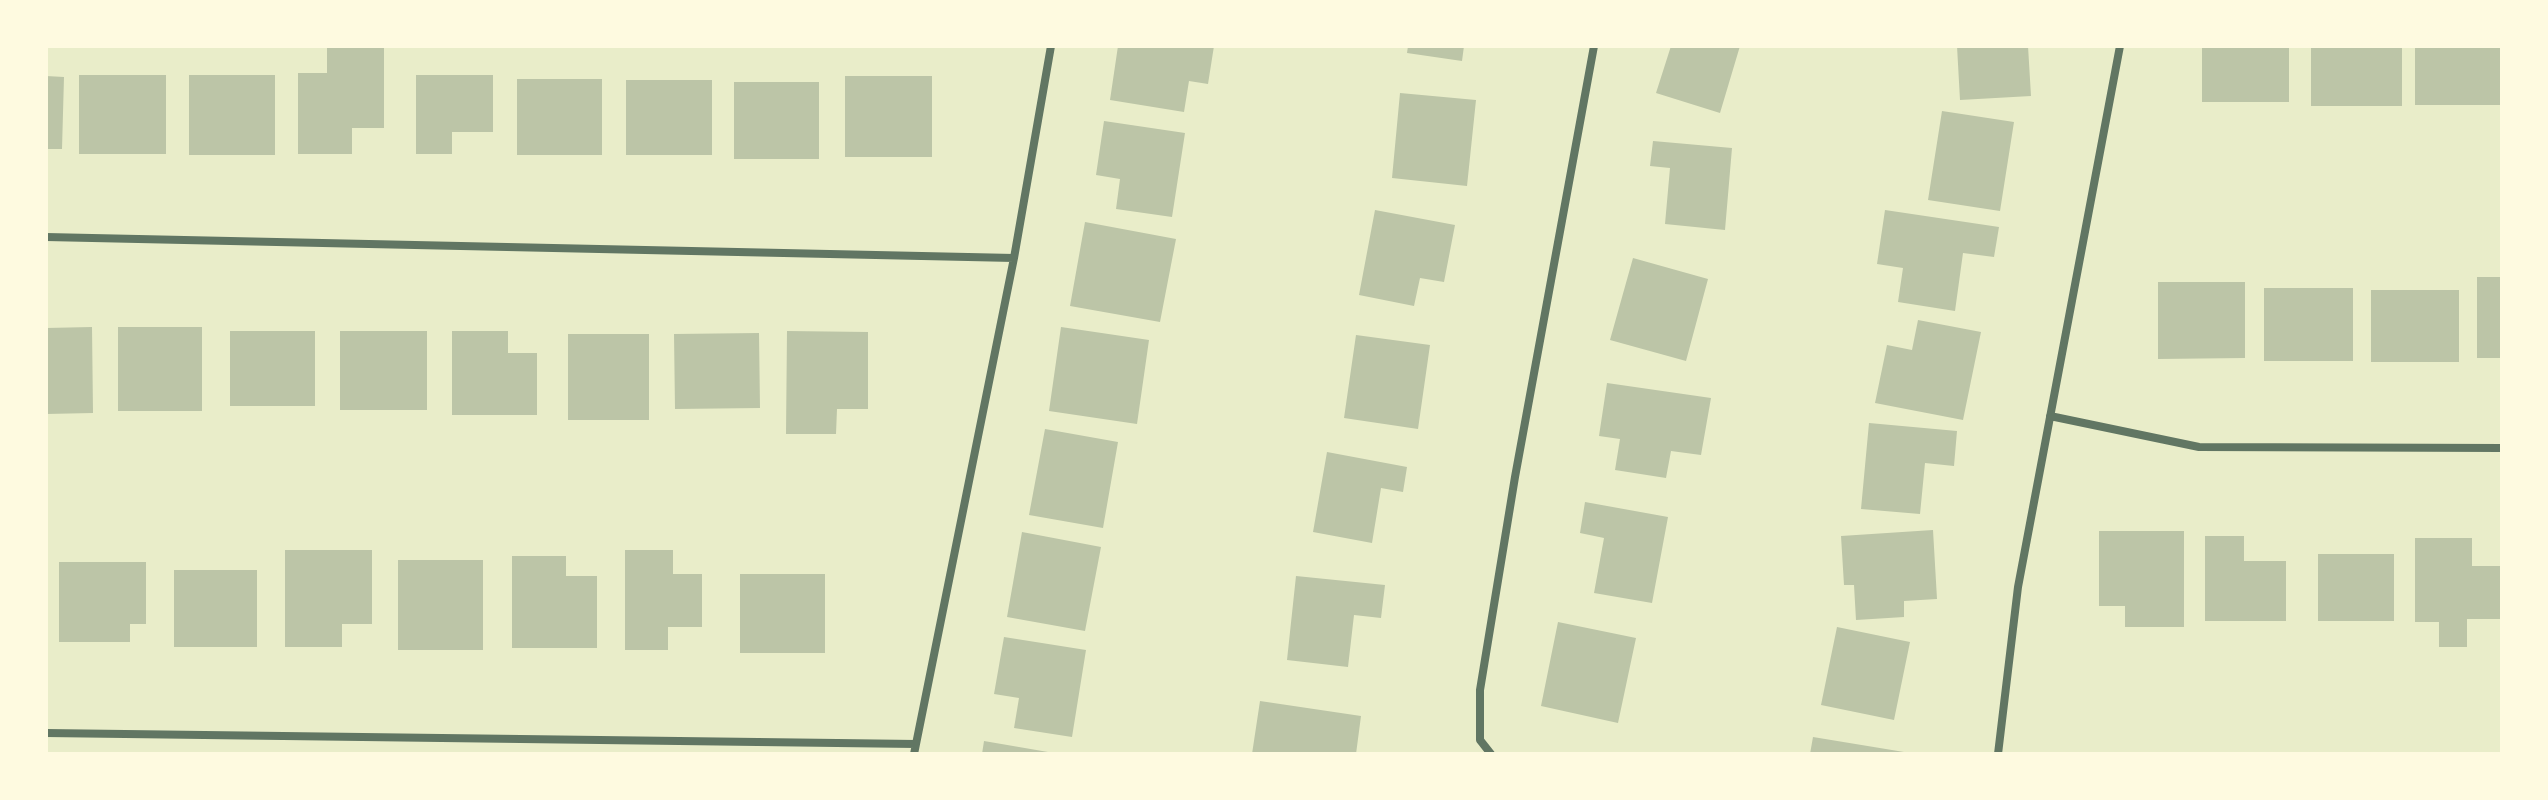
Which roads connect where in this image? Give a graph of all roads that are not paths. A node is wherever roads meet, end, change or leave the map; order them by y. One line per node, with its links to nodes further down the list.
1 (1051, 46): 5 (street)
2 (1594, 46): 10 (street)
3 (2120, 46): 6 (street)
4 (46, 237): 5 (street)
5 (1014, 258): 9 (street)
6 (2050, 416): 7 (street); 11 (street)
7 (2502, 448)
8 (46, 733): 9 (street)
9 (915, 749)
10 (1491, 754)
11 (1998, 754)

